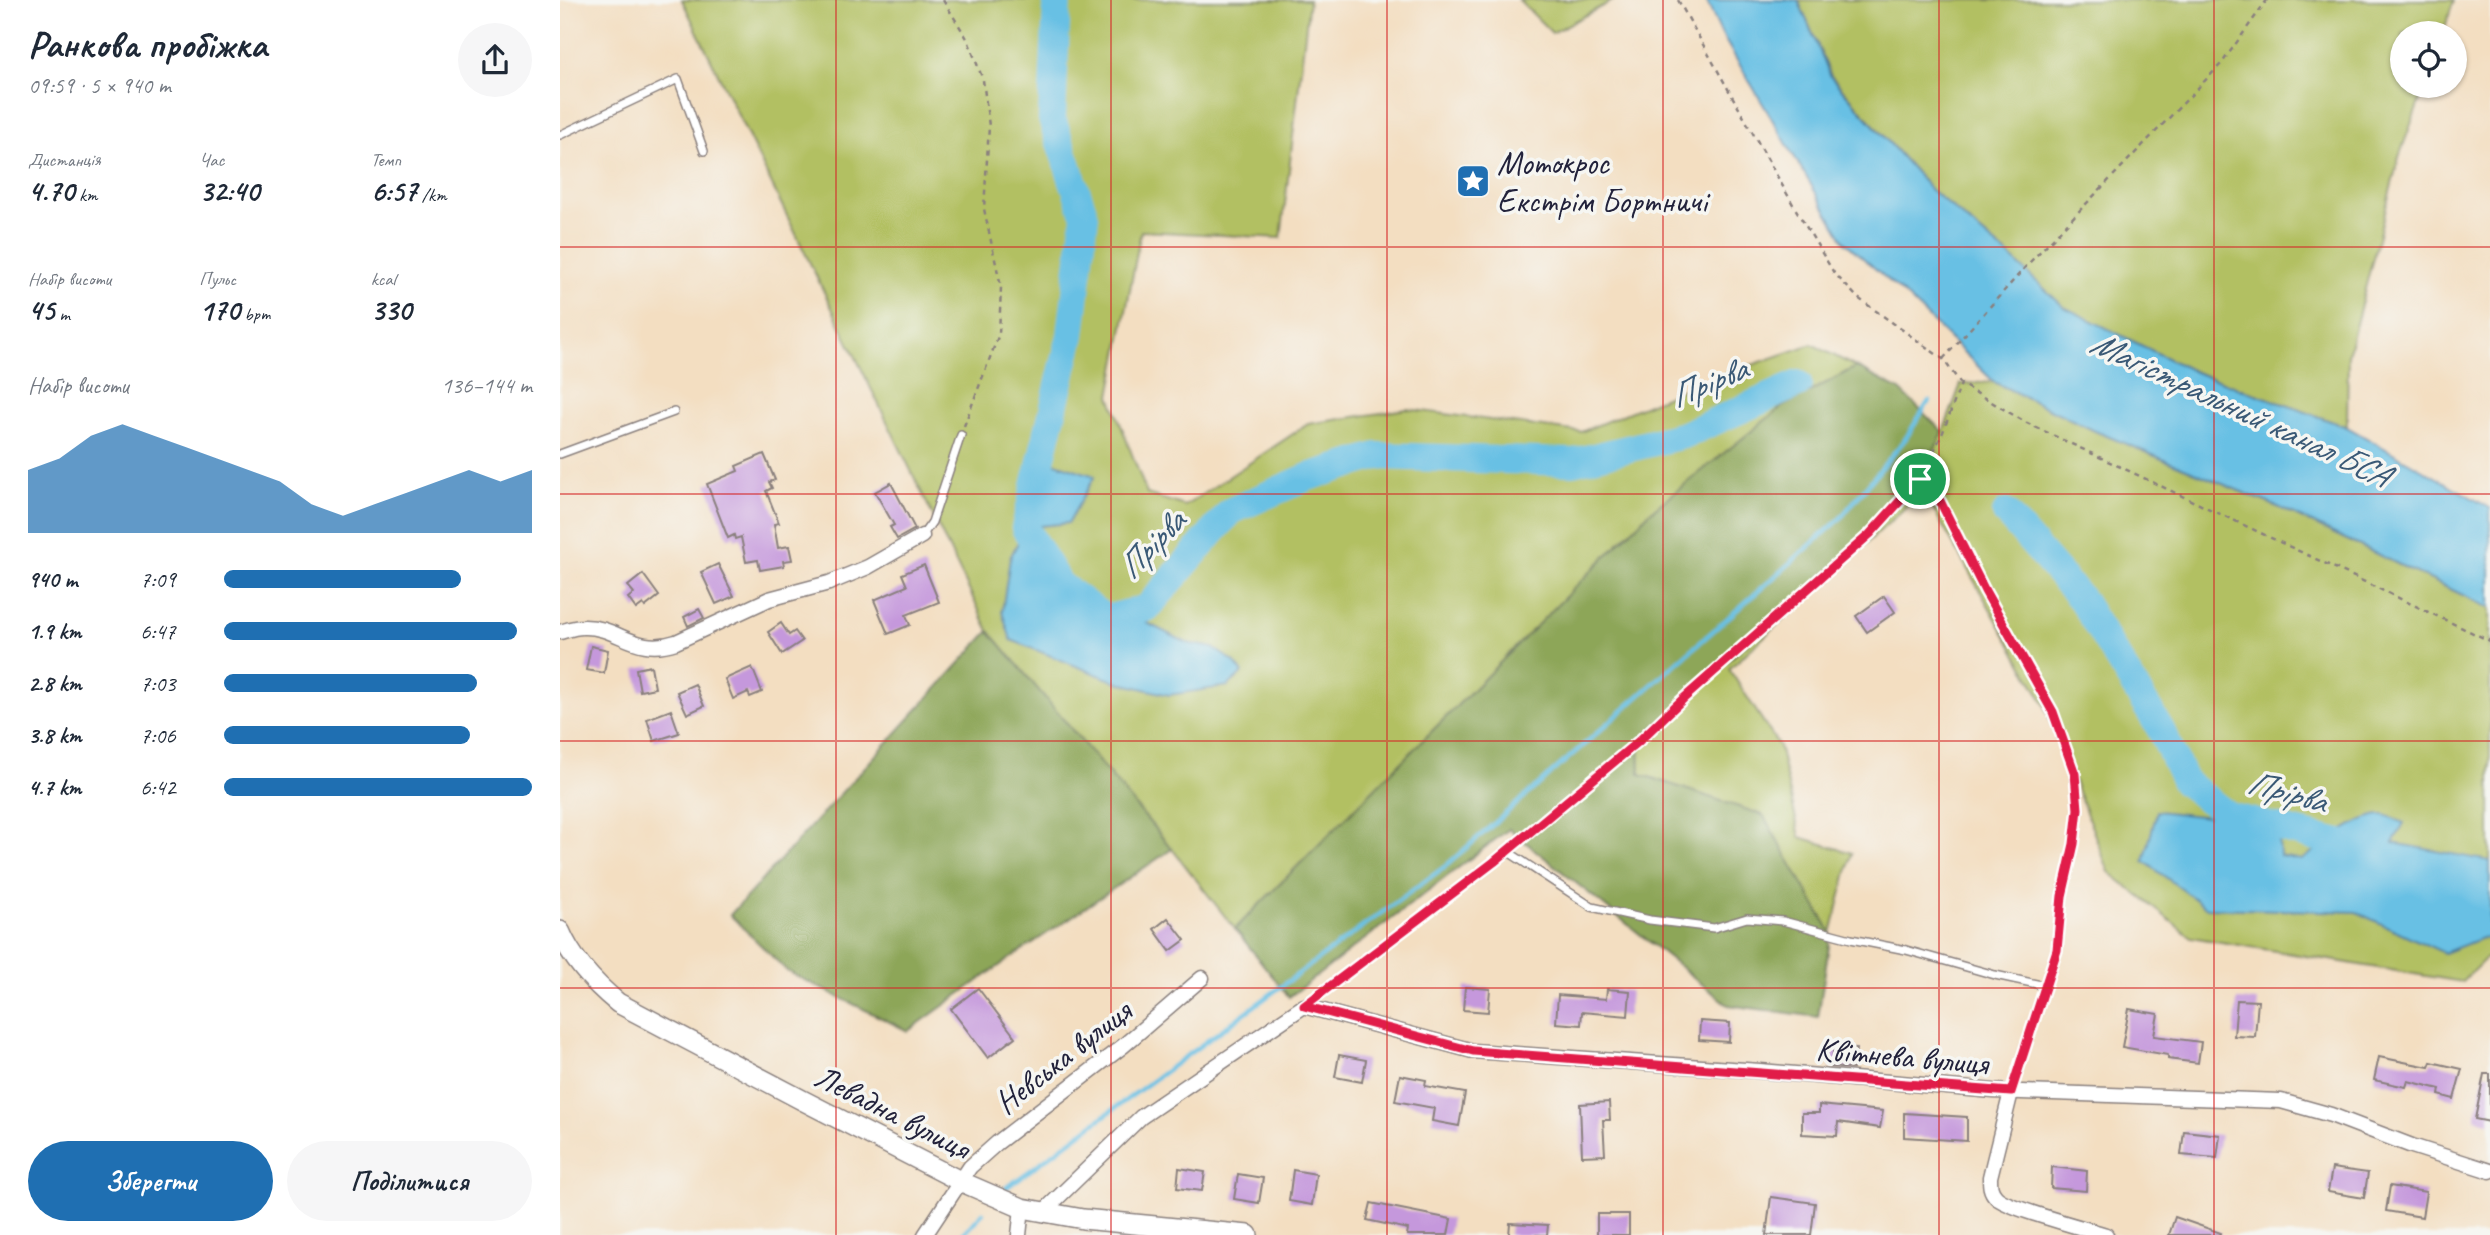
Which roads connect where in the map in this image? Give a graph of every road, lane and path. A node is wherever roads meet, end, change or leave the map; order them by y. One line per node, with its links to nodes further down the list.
1 (943, 0): 9 (path)
2 (1678, 0): 6 (path)
3 (2267, 0): 6 (path)
4 (560, 135): 5 (lane)
5 (704, 151)
6 (1943, 359): 7 (path)
7 (1961, 384): 11 (path); 14 (path)
8 (674, 412): 10 (lane)
9 (961, 435): 12 (lane)
10 (560, 454)
11 (1920, 479): 15 (path); 18 (lane)
12 (922, 536): 13 (street)
13 (560, 632)
14 (2490, 641)
15 (1507, 851): 18 (lane); 19 (path)
16 (560, 931): 22 (street, Левадна вулиця)
17 (1202, 978): 22 (street, Невська вулиця)
18 (2046, 986): 20 (lane)
19 (1304, 1006): 20 (street, Квітнева вулиця); 24 (street)
20 (2011, 1092): 21 (street, Квітнева вулиця); 28 (street)
21 (2490, 1171)
22 (962, 1182): 23 (street, Левадна вулиця); 25 (street, Невська вулиця)
23 (1022, 1209): 24 (street, Левадна вулиця); 26 (street)
24 (1043, 1212): 27 (street, Левадна вулиця)
25 (925, 1235)
26 (1019, 1235)
27 (1248, 1235)
28 (2106, 1235)

